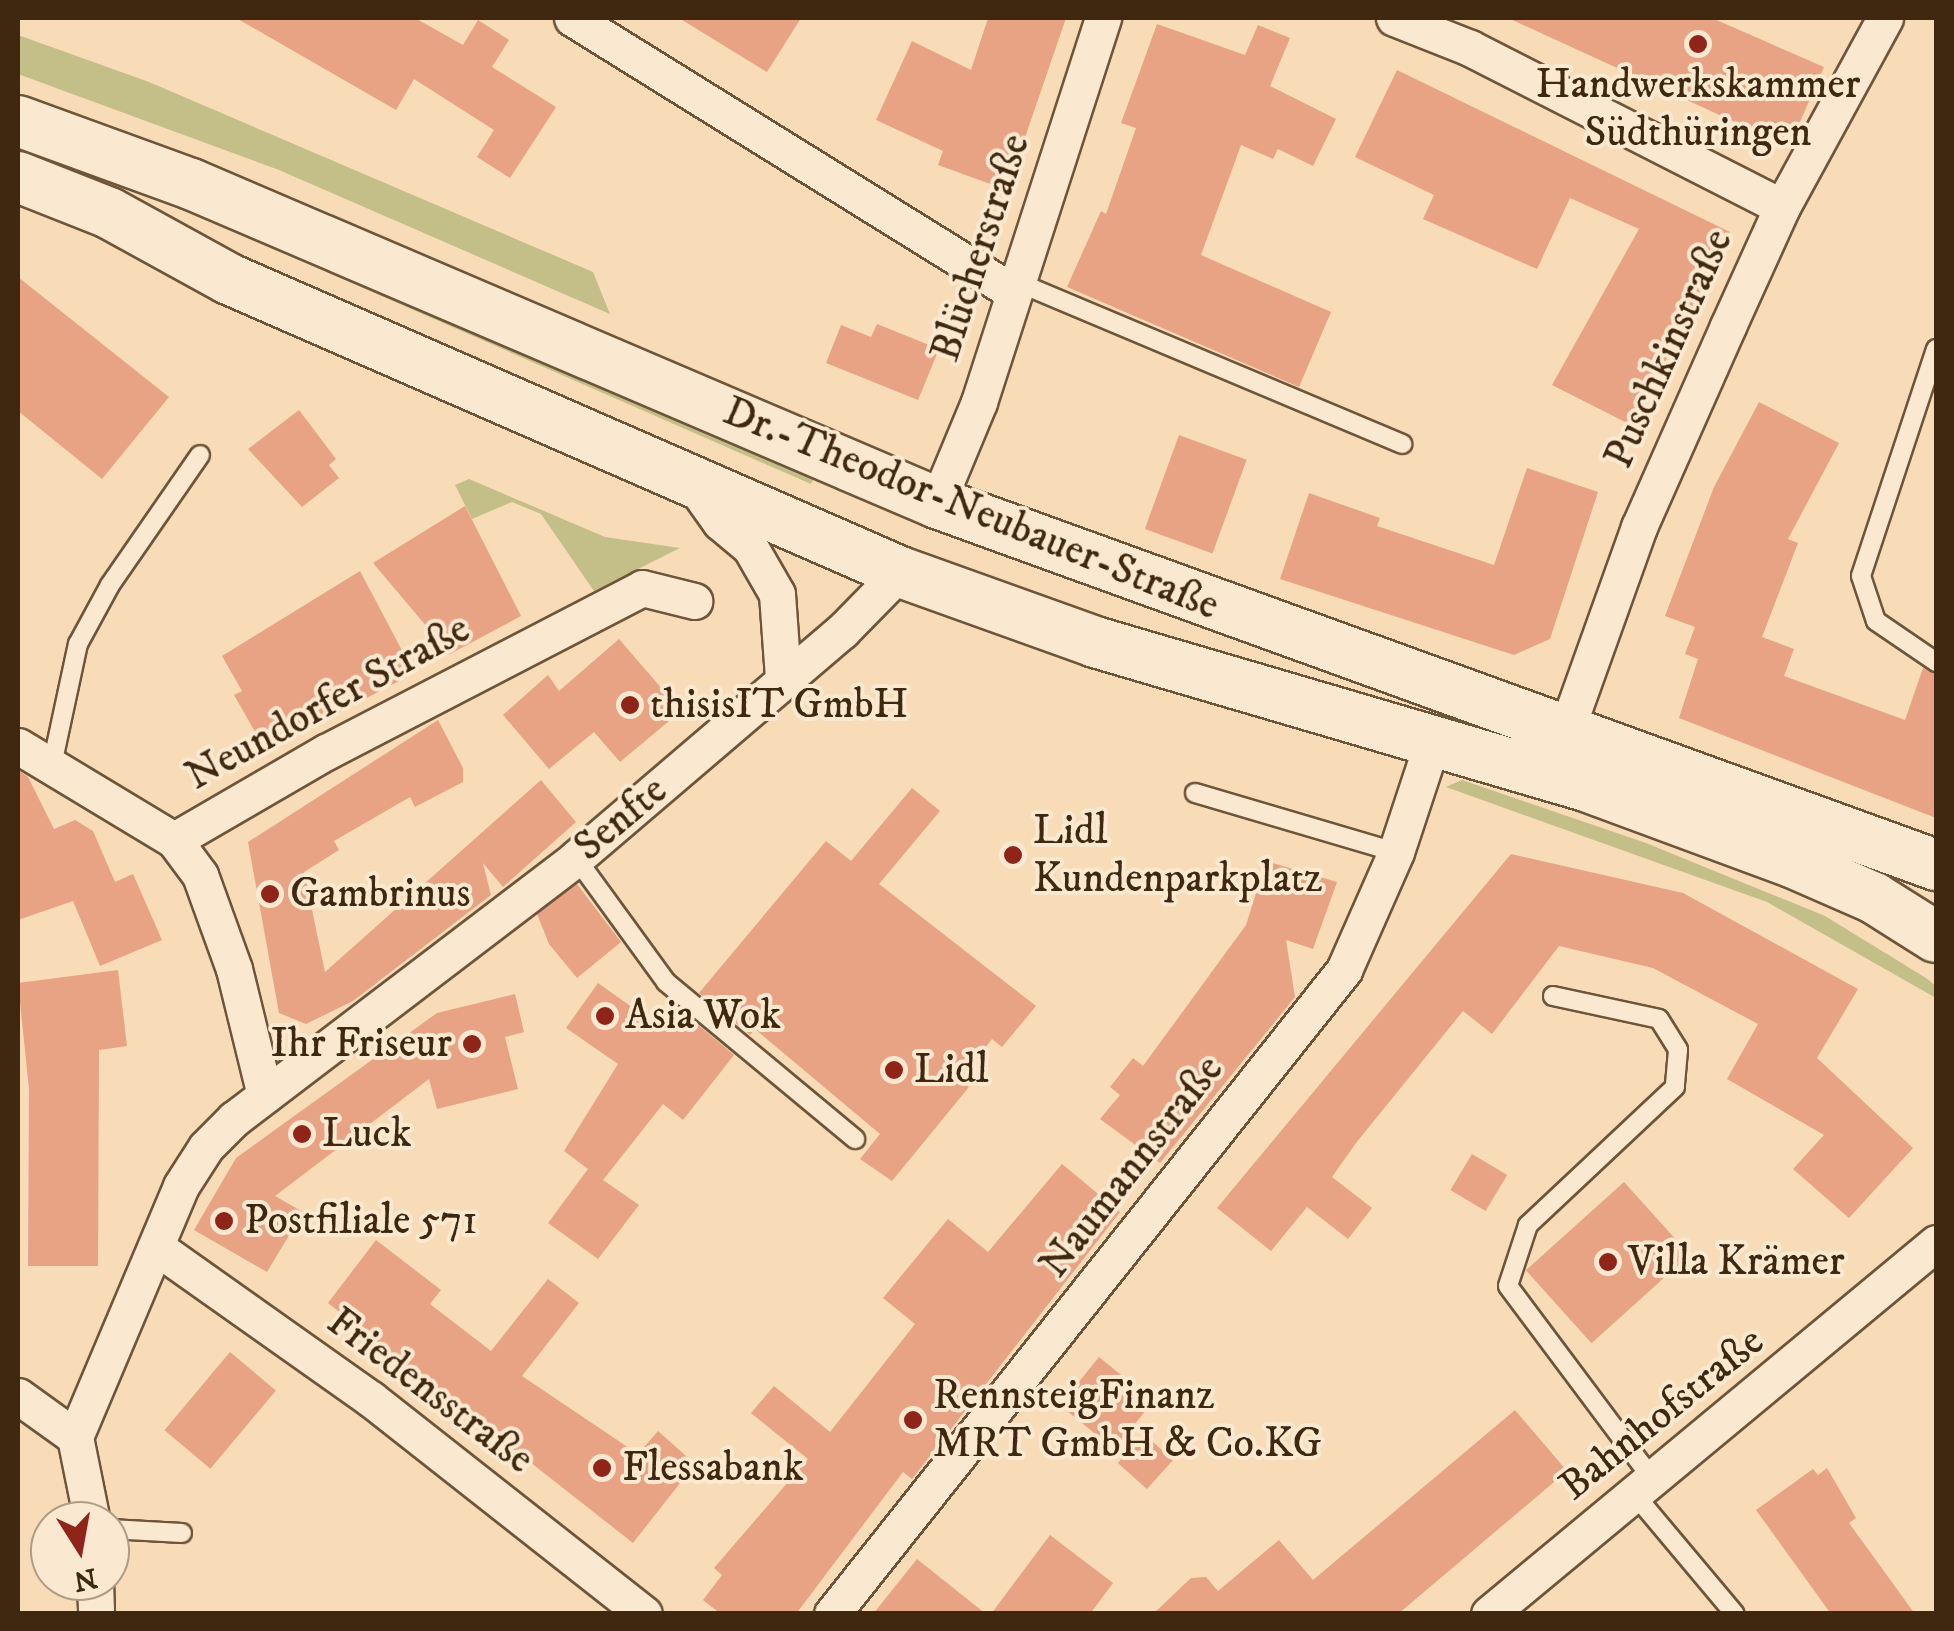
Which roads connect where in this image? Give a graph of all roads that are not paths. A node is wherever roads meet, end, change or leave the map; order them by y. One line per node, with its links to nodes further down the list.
1 (572, 18): 8 (street)
2 (1103, 18): 8 (street, Blücherstraße)
3 (1394, 18): 7 (street)
4 (1884, 18): 7 (street, Puschkinstraße)
5 (18, 121): 13 (main road, Dr.-Theodor-Neubauer-Straße)
6 (18, 177): 12 (main road, Dr.-Theodor-Neubauer-Straße)
7 (1782, 207): 18 (street, Puschkinstraße)
8 (1015, 287): 10 (lane); 13 (street, Blücherstraße)
9 (1936, 349): 16 (lane)
10 (1402, 444)
11 (200, 455): 21 (lane)
12 (692, 484): 14 (main road, Dr.-Theodor-Neubauer-Straße); 17 (street, Dr.-Theodor-Neubauer-Straße)
13 (937, 504): 14 (main road, Senfte); 18 (main road, Dr.-Theodor-Neubauer-Straße)
14 (900, 572): 17 (street, Senfte); 19 (main road, Dr.-Theodor-Neubauer-Straße)
15 (694, 601): 23 (street, Neundorfer Straße)
16 (1936, 662)
17 (783, 678): 25 (street, Senfte)
18 (1566, 731): 26 (main road, Dr.-Theodor-Neubauer-Straße)
19 (1434, 737): 24 (street, Naumannstraße); 27 (main road, Dr.-Theodor-Neubauer-Straße)
20 (18, 746): 21 (street, Neundorfer Straße)
21 (52, 765): 23 (street, Neundorfer Straße)
22 (1195, 793): 24 (lane)
23 (174, 840): 29 (street)
24 (1396, 852): 41 (street, Naumannstraße)
25 (576, 858): 29 (street, Senfte); 30 (lane)
26 (1936, 866)
27 (1936, 937)
28 (1553, 996): 35 (lane)
29 (265, 1095): 32 (street, Senfte)
30 (856, 1138)
31 (1936, 1243): 35 (street, Bahnhofstraße)
32 (156, 1247): 34 (street, Senfte); 40 (street, Friedensstraße)
33 (18, 1396): 34 (street)
34 (75, 1438): 36 (street)
35 (1645, 1488): 39 (street, Bahnhofstraße); 42 (lane)
36 (88, 1501)
37 (130, 1530): 38 (lane)
38 (182, 1533)
39 (1498, 1610)
40 (644, 1614)
41 (832, 1614)
42 (1734, 1614)

